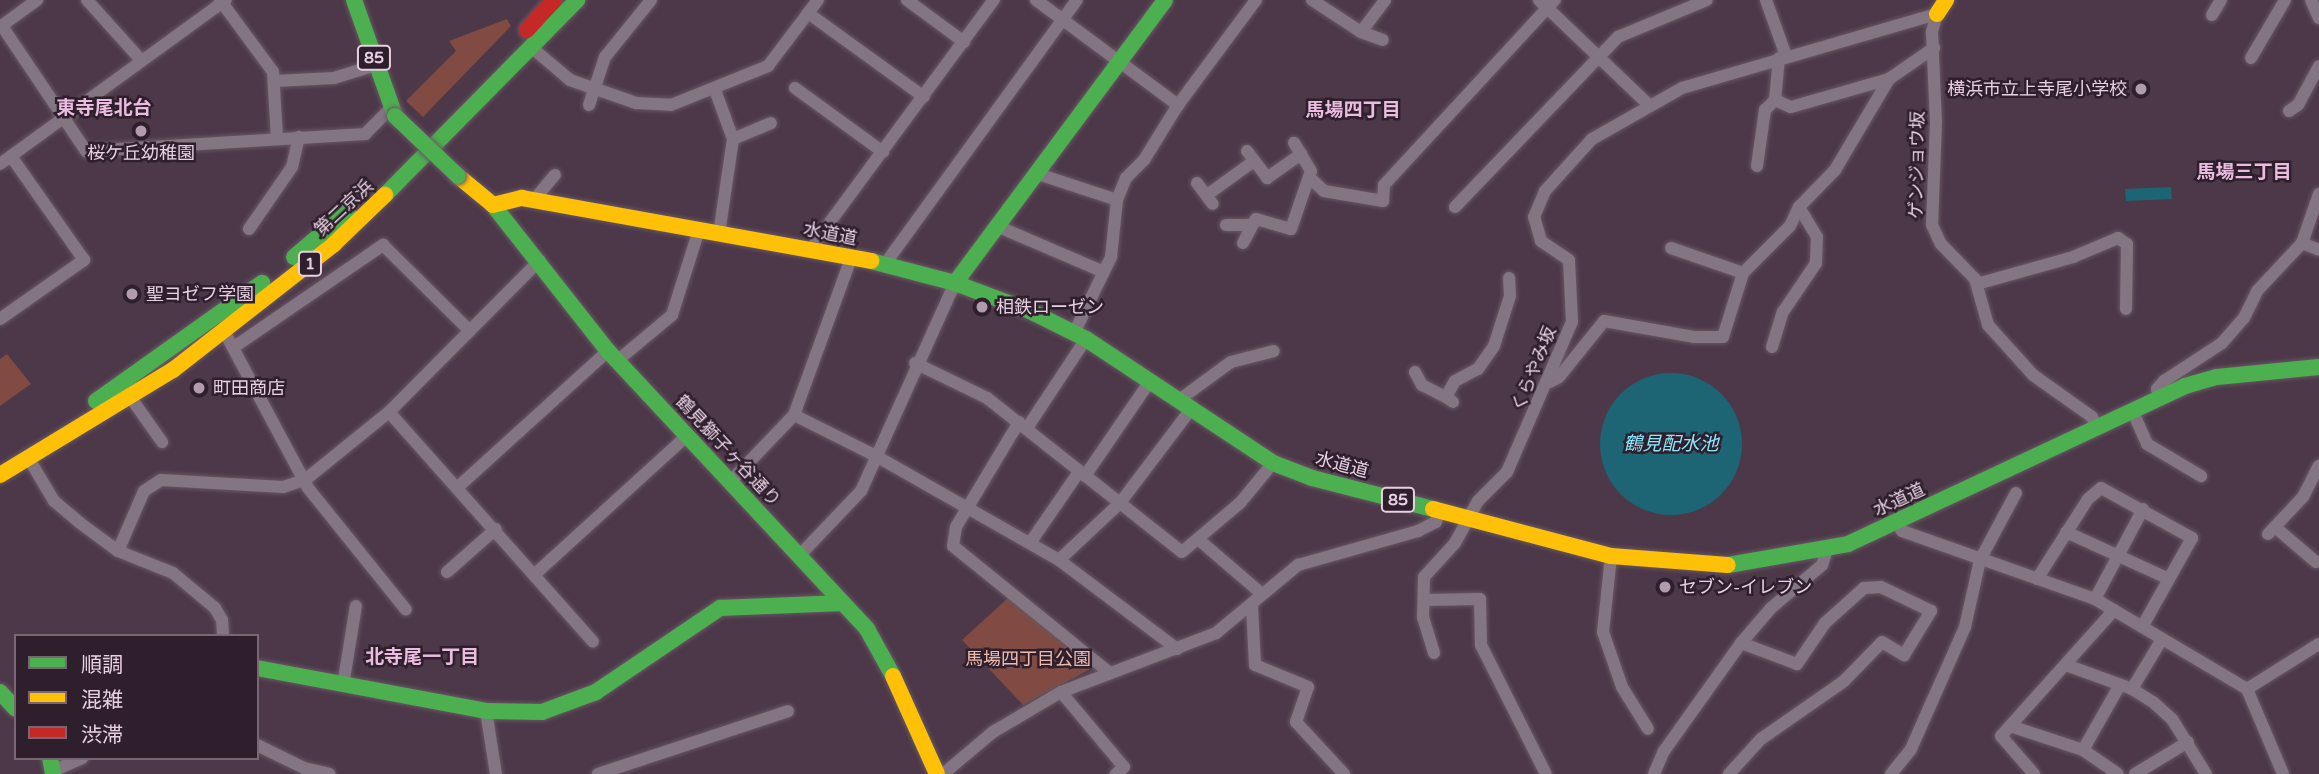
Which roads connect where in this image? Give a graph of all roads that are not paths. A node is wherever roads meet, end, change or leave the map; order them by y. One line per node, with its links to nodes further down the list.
1 (37, 0): 28 (street)
2 (87, 0): 37 (street)
3 (354, 0): 39 (main road, 85)
4 (554, 0): 114 (main road, 第二京浜 / 1)
5 (577, 0): 32 (main road, 第二京浜 / 1)
6 (651, 0): 44 (street)
7 (818, 0): 24 (street)
8 (907, 0): 31 (street)
9 (994, 0): 31 (street)
10 (1036, 0): 27 (street)
11 (1077, 0): 27 (street)
12 (1165, 0): 38 (main road)
13 (1256, 0): 49 (street)
14 (1312, 0): 29 (street)
15 (1385, 0): 29 (street)
16 (1707, 0): 34 (street)
17 (1766, 0): 35 (street)
18 (2221, 0): 25 (street)
19 (2285, 0): 36 (street)
20 (2311, 0): 26 (street)
21 (223, 1): 37 (street); 42 (street)
22 (1547, 3): 34 (street); 63 (street)
23 (1942, 7): 33 (street, ゲンジョウ坂); 35 (street)
24 (808, 13): 45 (street); 46 (street)
25 (2213, 15)
26 (2319, 18)
27 (1063, 19): 38 (street); 84 (street)
28 (1, 26): 53 (street)
29 (1361, 32): 30 (street)
30 (1383, 40)
31 (964, 42): 46 (street)
32 (531, 47): 44 (street); 94 (main road, 第二京浜 / 1)
33 (1934, 48): 41 (street); 89 (street, ゲンジョウ坂)
34 (1596, 55): 50 (street); 69 (street)
35 (1783, 57): 47 (street); 50 (street)
36 (2251, 58)
37 (141, 60): 53 (street)
38 (1119, 61): 49 (street); 61 (main road)
39 (376, 65): 42 (street); 52 (main road, 85)
40 (2319, 66): 51 (street)
41 (1889, 79): 47 (street); 70 (street)
42 (275, 81): 56 (street)
43 (795, 88): 58 (street)
44 (594, 90): 45 (street); 48 (street)
45 (715, 90): 57 (street)
46 (924, 97): 58 (street)
47 (1775, 100): 60 (street)
48 (589, 105)
49 (1178, 105): 66 (street)
50 (1649, 106): 102 (street, くらやみ坂)
51 (2289, 111)
52 (393, 112): 55 (street); 68 (main road, 鶴見獅子ヶ谷通り / 85, bridge)
53 (64, 117): 56 (street); 59 (street)
54 (771, 124): 57 (street)
55 (299, 137): 56 (street); 74 (street)
56 (277, 138)
57 (733, 139): 76 (street)
58 (883, 152): 81 (street)
59 (5, 160): 91 (street)
60 (1757, 166)
61 (1038, 174): 66 (street); 73 (main road)
62 (555, 175): 67 (street)
63 (1310, 178): 64 (street); 72 (street)
64 (1197, 183)
65 (2319, 194): 78 (street)
66 (1117, 200): 85 (street)
67 (533, 201): 68 (main road, 水道道 / 85); 75 (main road, 水道道 / 85)
68 (493, 205): 83 (main road, 鶴見獅子ヶ谷通り)
69 (1455, 207)
70 (1799, 207): 86 (street); 95 (street)
71 (1226, 225): 72 (street)
72 (1250, 225): 77 (street)
73 (999, 227): 85 (street); 88 (main road)
74 (249, 229)
75 (699, 230): 76 (main road, 水道道 / 85); 97 (street)
76 (719, 233): 81 (main road, 水道道 / 85)
77 (1243, 243)
78 (2302, 243): 80 (street); 103 (street)
79 (1671, 248): 86 (street)
80 (2319, 250)
81 (815, 252): 82 (main road, 水道道 / 85)
82 (851, 258): 84 (main road, 水道道 / 85); 108 (street)
83 (540, 260): 92 (street); 97 (main road, 鶴見獅子ヶ谷通り)
84 (885, 264): 88 (main road, 水道道 / 85)
85 (1104, 272): 93 (street)
86 (1743, 273): 102 (street)
87 (1509, 278): 100 (street)
88 (955, 282): 93 (main road, 水道道 / 85); 98 (street)
89 (1977, 284): 90 (street); 110 (street, ゲンジョウ坂)
90 (2126, 309)
91 (0, 319)
92 (470, 331): 94 (street); 107 (street)
93 (1080, 336): 101 (main road, 水道道 / 85); 109 (street)
94 (230, 340): 104 (main road, 第二京浜 / 1); 121 (street)
95 (1772, 347)
96 (1274, 351): 105 (street)
97 (612, 356): 111 (main road, 鶴見獅子ヶ谷通り); 123 (street)
98 (915, 363): 109 (street); 113 (street)
99 (2319, 367): 103 (main road, 水道道 / 85)
100 (1415, 372)
101 (1150, 381): 105 (main road, 水道道 / 85); 118 (street)
102 (1550, 382): 129 (street, くらやみ坂)
103 (2159, 397): 106 (main road, 水道道 / 85)
104 (131, 398): 112 (street); 115 (main road, 第二京浜 / 1)
105 (1185, 404): 116 (main road, 水道道 / 85); 125 (street)
106 (2132, 410): 110 (main road, 水道道 / 85); 120 (street)
107 (389, 412): 121 (street); 123 (street)
108 (794, 415): 113 (street); 122 (street)
109 (1023, 425): 118 (street); 126 (street)
110 (2096, 426): 130 (main road, 水道道 / 85)
111 (687, 436): 122 (main road, 鶴見獅子ヶ谷通り); 144 (street)
112 (162, 442)
113 (876, 456): 126 (street); 137 (street)
114 (0, 458)
115 (29, 458): 119 (main road, 第二京浜 / 1); 136 (street)
116 (1273, 463): 128 (main road, 水道道 / 85); 133 (street)
117 (2319, 466): 142 (street)
118 (1082, 474): 125 (street); 134 (street)
119 (0, 475)
120 (2201, 476)
121 (304, 480): 136 (street); 153 (street)
122 (730, 482): 137 (main road, 鶴見獅子ヶ谷通り)
123 (457, 487): 131 (street)
124 (2015, 493): 141 (street)
125 (1120, 503): 133 (street); 140 (street)
126 (967, 507): 134 (street); 165 (street)
127 (2143, 509): 132 (street); 139 (street); 146 (street)
128 (1439, 510): 129 (main road, 水道道 / 85); 147 (street)
129 (1469, 518): 138 (main road, 水道道 / 85); 149 (street, くらやみ坂)
130 (1897, 523): 135 (main road, 水道道 / 85); 141 (street)
131 (496, 529): 143 (street); 144 (street)
132 (2066, 532): 139 (street); 145 (street)
133 (1198, 539): 147 (street)
134 (1030, 543): 140 (street)
135 (1826, 550): 138 (main road, 水道道 / 85); 159 (street)
136 (118, 551): 156 (street)
137 (799, 556): 150 (main road, 鶴見獅子ヶ谷通り)
138 (1611, 556): 173 (street)
139 (2118, 556): 146 (street); 148 (street)
140 (1059, 560): 161 (street)
141 (1980, 560): 145 (street); 190 (street)
142 (2316, 562)
143 (447, 572)
144 (534, 575): 158 (street)
145 (2036, 579): 148 (street)
146 (2169, 579): 155 (street)
147 (1262, 594): 152 (street)
148 (2095, 598): 154 (street)
149 (1424, 600): 162 (street, くらやみ坂); 187 (street)
150 (842, 603): 170 (main road); 183 (main road, 鶴見獅子ヶ谷通り)
151 (356, 606): 166 (street)
152 (1252, 606): 161 (street); 186 (street)
153 (406, 610)
154 (2114, 610): 155 (street); 163 (street)
155 (2142, 627): 157 (street)
156 (223, 634)
157 (2162, 639): 167 (street); 168 (street)
158 (593, 642)
159 (1741, 643): 188 (street); 189 (street)
160 (2319, 644): 168 (street)
161 (1177, 649): 165 (street)
162 (1434, 653)
163 (2066, 665): 167 (street); 172 (street)
164 (259, 668): 166 (main road)
165 (1110, 673): 169 (street)
166 (343, 685): 170 (main road)
167 (2126, 687): 174 (street); 176 (street)
168 (2247, 689): 195 (street)
169 (1061, 692): 184 (street); 185 (street)
170 (486, 711): 181 (street)
171 (788, 711): 182 (street)
172 (2010, 726): 176 (street); 191 (street)
173 (1648, 729)
174 (2188, 742): 193 (street); 194 (street)
175 (259, 746): 179 (street)
176 (2083, 750): 192 (street)
177 (76, 760): 178 (street)
178 (52, 768)
179 (302, 771): 180 (street)
180 (330, 774)
181 (496, 774)
182 (598, 774)
183 (937, 774)
184 (943, 774)
185 (1116, 774)
186 (1344, 774)
187 (1546, 774)
188 (1654, 774)
189 (1729, 774)
190 (1891, 774)
191 (2034, 774)
192 (2118, 774)
193 (2135, 774)
194 (2206, 774)
195 (2283, 774)

